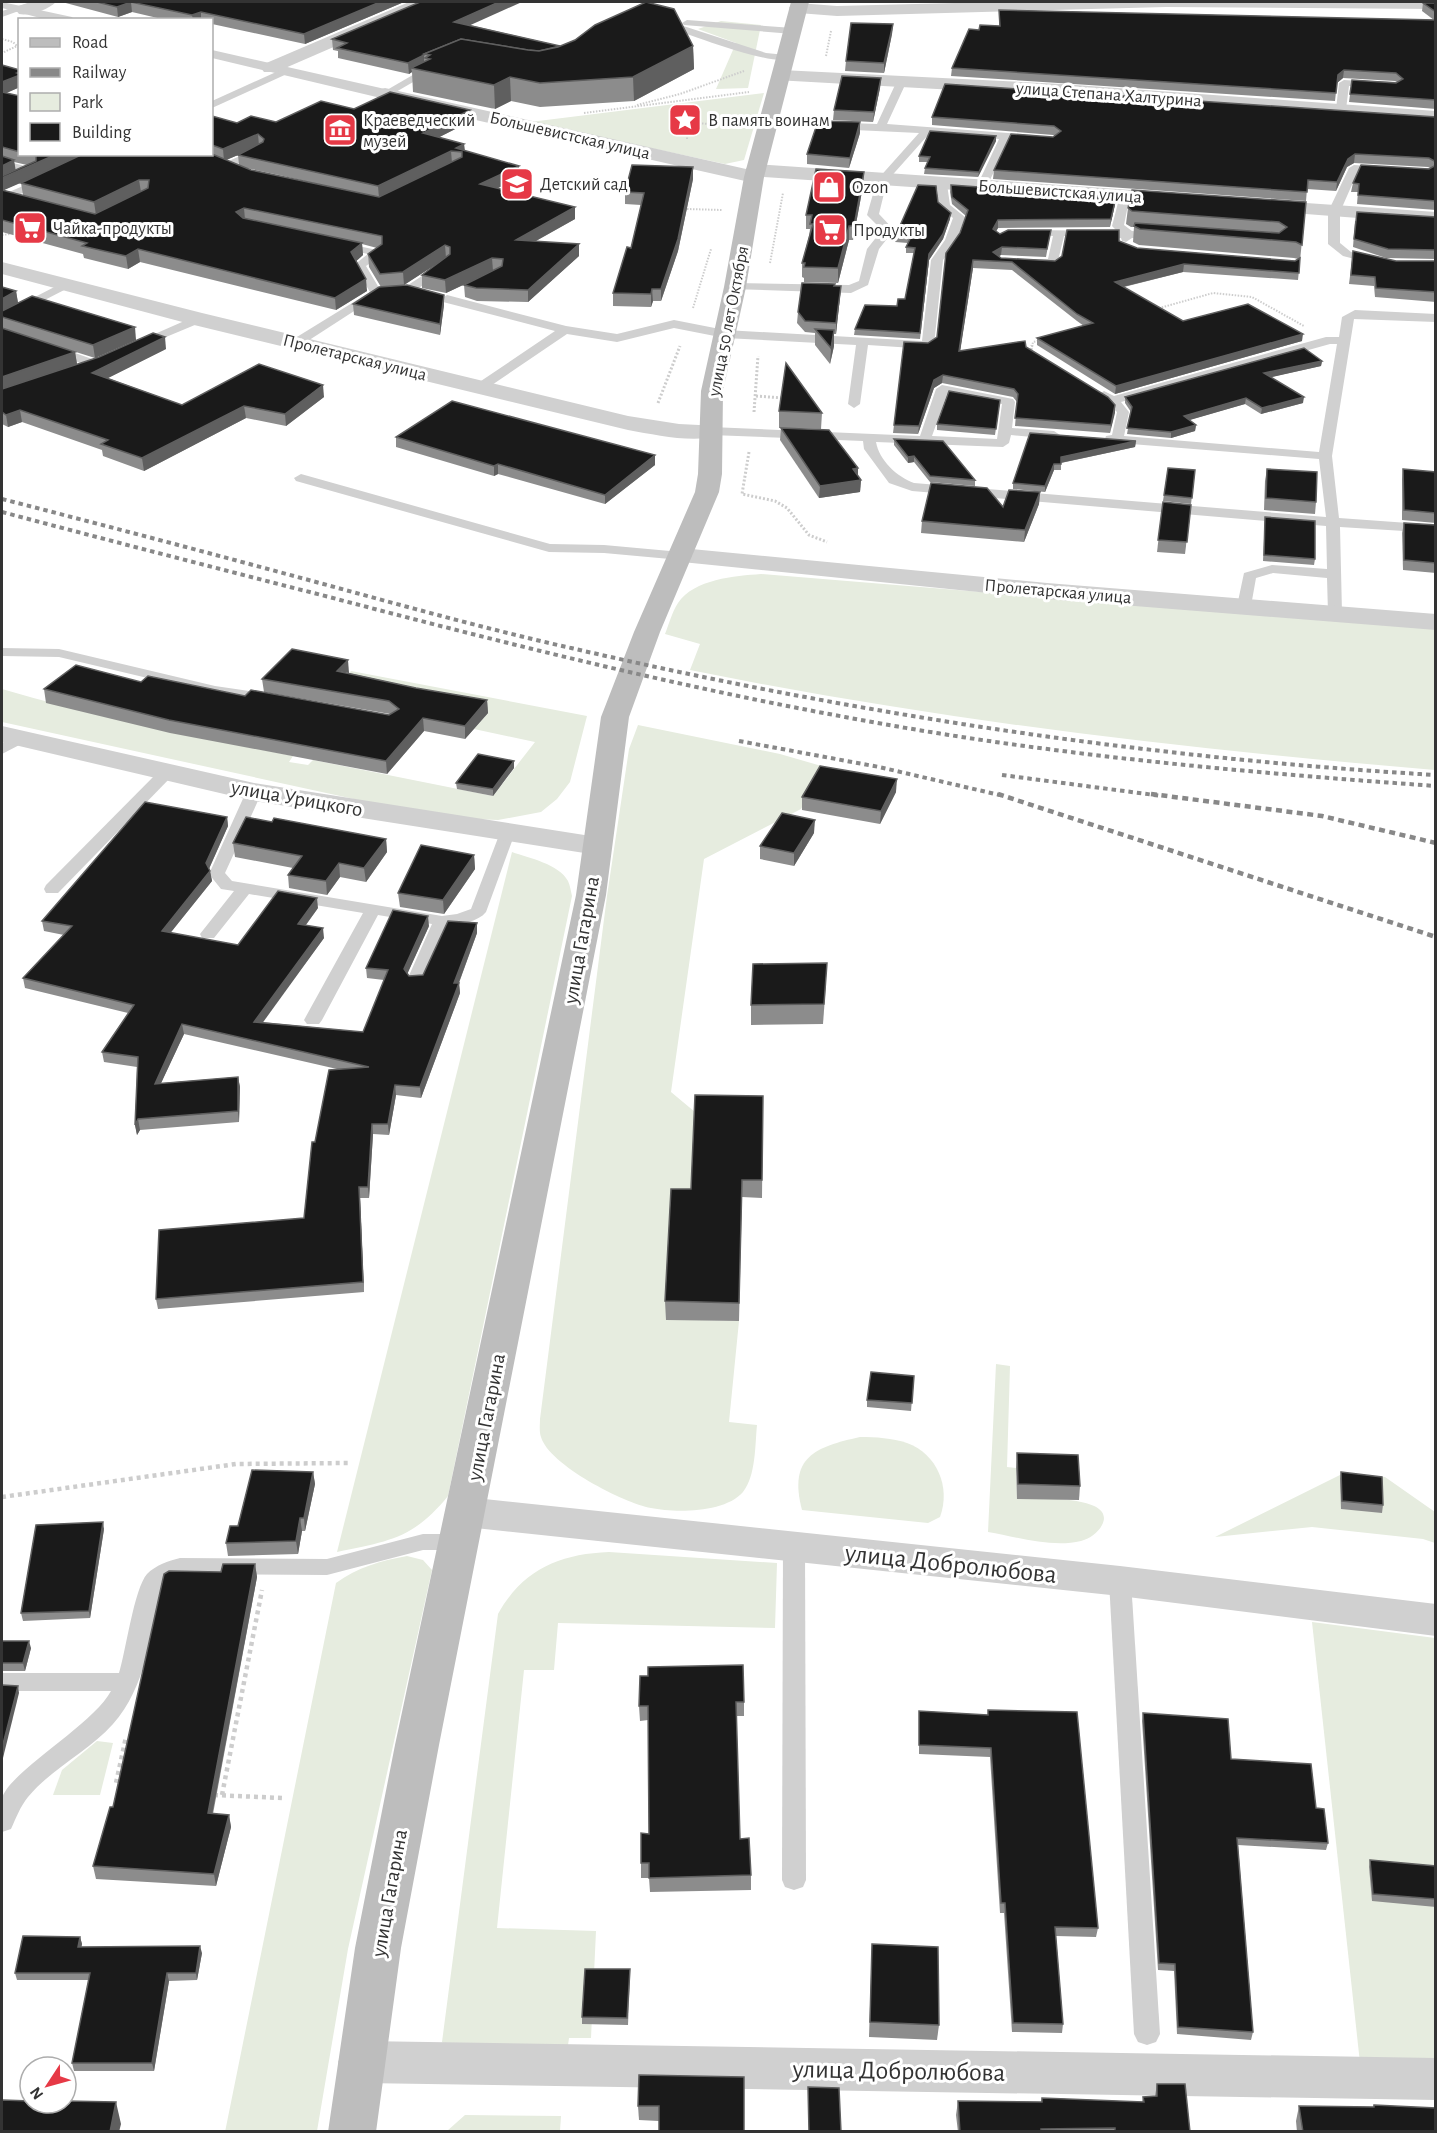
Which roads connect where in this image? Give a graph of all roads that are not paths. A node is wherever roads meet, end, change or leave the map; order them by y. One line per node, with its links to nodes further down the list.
1 (47, 2): 8 (street)
2 (422, 2): 15 (street)
3 (1166, 2): 4 (street); 7 (street)
4 (1385, 2): 6 (street)
5 (2, 4): 8 (street)
6 (1436, 4)
7 (799, 5): 11 (main road, улица 50 лет Октября)
8 (28, 6): 9 (lane); 10 (street)
9 (2, 14)
10 (61, 18)
11 (793, 31): 14 (main road, улица 50 лет Октября); 14 (lane)
12 (213, 54): 15 (street, Большевистская улица)
13 (450, 61): 18 (lane)
14 (783, 67): 16 (street, улица Степана Халтурина); 22 (main road, улица 50 лет Октября)
15 (278, 69): 18 (street, Большевистская улица); 19 (lane)
16 (898, 80): 20 (street, улица Степана Халтурина); 23 (lane)
17 (1385, 86): 20 (lane)
18 (385, 94): 31 (street, Большевистская улица)
19 (213, 104)
20 (1341, 109): 21 (street, улица Степана Халтурина)
21 (1436, 117)
22 (768, 123): 23 (lane); 31 (main road, улица 50 лет Октября)
23 (881, 127): 24 (lane)
24 (926, 131): 25 (lane); 33 (lane)
25 (1006, 136): 26 (lane); 36 (lane)
26 (1041, 139)
27 (258, 151): 28 (lane)
28 (194, 156)
29 (2, 163): 34 (lane)
30 (1396, 170): 42 (lane)
31 (755, 173): 33 (street, Большевистская улица); 55 (main road, улица 50 лет Октября)
32 (59, 174): 38 (lane)
33 (882, 180): 35 (street, Большевистская улица); 55 (lane)
34 (12, 181)
35 (942, 184): 36 (street, Большевистская улица); 66 (lane)
36 (982, 186): 37 (street, Большевистская улица)
37 (1125, 195): 39 (street, Большевистская улица); 46 (lane)
38 (3, 197): 40 (lane)
39 (1195, 201)
40 (28, 203)
41 (1241, 205): 42 (street)
42 (1334, 212): 43 (street); 51 (lane)
43 (1436, 218)
44 (1014, 232): 45 (lane)
45 (1061, 232): 46 (lane); 50 (lane)
46 (1127, 232): 47 (lane); 49 (lane)
47 (1173, 236)
48 (322, 242): 58 (lane)
49 (1136, 250)
50 (1022, 261)
51 (1381, 262)
52 (445, 263): 57 (lane)
53 (2, 268): 54 (street, Пролетарская улица)
54 (66, 285): 61 (lane); 62 (street, Пролетарская улица)
55 (735, 287): 64 (main road, улица 50 лет Октября)
56 (467, 289): 59 (lane)
57 (408, 290): 58 (lane); 59 (lane)
58 (376, 293): 67 (lane)
59 (447, 299): 63 (lane)
60 (1436, 318): 65 (lane)
61 (2, 319)
62 (198, 319): 67 (street, Пролетарская улица); 69 (lane)
63 (565, 330): 64 (lane); 71 (lane)
64 (725, 334): 66 (lane); 75 (main road, улица 50 лет Октября)
65 (1336, 340): 73 (lane); 82 (lane)
66 (862, 342): 74 (lane)
67 (296, 343): 71 (street, Пролетарская улица)
68 (45, 347): 69 (lane)
69 (96, 363): 70 (lane)
70 (78, 371)
71 (479, 388): 75 (street, Пролетарская улица)
72 (1092, 388): 73 (lane)
73 (1113, 400): 81 (lane)
74 (854, 404)
75 (711, 431): 78 (lane); 86 (main road, улица 50 лет Октября)
76 (1005, 431): 77 (lane); 80 (lane); 80 (lane)
77 (1072, 436)
78 (869, 437): 80 (lane); 84 (lane)
79 (1095, 438): 81 (lane)
80 (925, 439)
81 (1117, 440): 82 (lane)
82 (1325, 456): 84 (lane)
83 (301, 478): 86 (lane)
84 (1333, 522): 85 (lane); 87 (lane)
85 (1436, 529)
86 (681, 556): 88 (street, Пролетарская улица); 93 (main road, улица 50 лет Октября)
87 (1335, 574): 88 (lane); 89 (lane)
88 (1244, 606): 89 (street, Пролетарская улица)
89 (1335, 614): 90 (street, Пролетарская улица)
90 (1436, 622)
91 (2, 652): 92 (lane)
92 (285, 702)
93 (621, 703): 98 (main road, улица Гагарина)
94 (8, 740): 95 (street, улица Урицкого)
95 (167, 772): 96 (street, улица Урицкого); 100 (lane)
96 (254, 792): 97 (street, улица Урицкого); 99 (lane)
97 (507, 833): 98 (street, улица Урицкого); 102 (lane)
98 (597, 846): 106 (main road, улица Гагарина)
99 (246, 887): 101 (lane); 103 (lane)
100 (52, 889)
101 (373, 909): 102 (lane); 105 (lane)
102 (442, 921): 104 (lane)
103 (208, 934)
104 (416, 980)
105 (313, 1020)
106 (463, 1527): 107 (street, улица Добролюбова); 111 (lane); 115 (main road, улица Гагарина)
107 (794, 1546): 108 (street, улица Добролюбова); 113 (lane)
108 (1120, 1581): 109 (street, улица Добролюбова); 114 (lane)
109 (1436, 1620)
110 (2, 1682): 111 (lane)
111 (127, 1682): 112 (lane)
112 (2, 1822)
113 (794, 1880)
114 (1147, 2034)
115 (362, 2062): 116 (street, улица Добролюбова); 117 (main road, улица Гагарина)
116 (1436, 2079)
117 (352, 2132)

